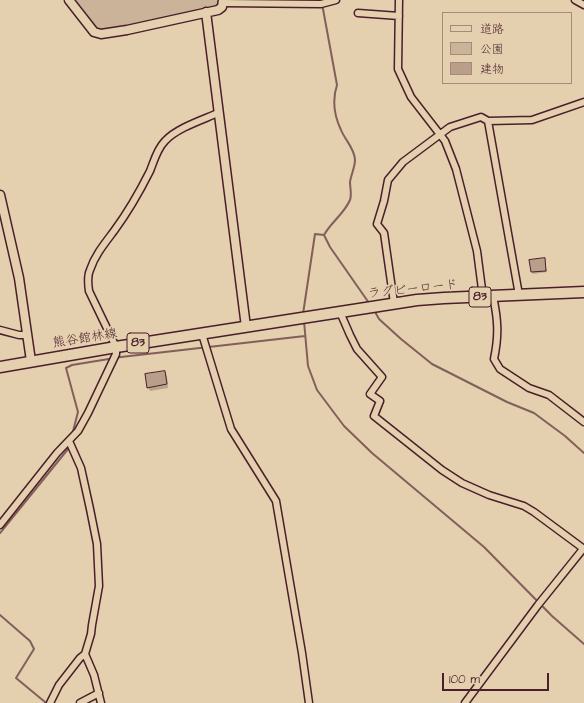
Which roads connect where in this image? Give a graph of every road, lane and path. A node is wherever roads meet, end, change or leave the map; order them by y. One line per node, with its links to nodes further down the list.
1 (69, 0): 7 (street)
2 (336, 0): 5 (street)
3 (399, 0): 9 (street)
4 (575, 0): 6 (street)
5 (224, 1): 7 (street)
6 (584, 5)
7 (206, 12): 11 (street)
8 (358, 13): 9 (street)
9 (399, 16): 13 (street)
10 (584, 102): 12 (street)
11 (218, 113): 20 (street); 24 (street)
12 (488, 120): 13 (street); 16 (street)
13 (440, 134): 17 (street); 18 (street)
14 (0, 195): 22 (street)
15 (584, 292): 16 (main road, ラグビーロード / 83)
16 (519, 295): 17 (main road, ラグビーロード / 83)
17 (488, 296): 18 (main road, ラグビーロード / 83); 27 (street)
18 (394, 303): 19 (main road, ラグビーロード / 83)
19 (340, 312): 20 (main road, ラグビーロード / 83); 30 (street)
20 (246, 327): 23 (main road, 熊谷館林線 / 83)
21 (0, 330): 22 (street)
22 (27, 335): 25 (street)
23 (203, 339): 24 (main road, 熊谷館林線 / 83); 36 (street)
24 (116, 347): 25 (main road, 熊谷館林線 / 83); 28 (street)
25 (31, 361): 26 (main road, 熊谷館林線 / 83)
26 (0, 366)
27 (584, 422)
28 (69, 441): 29 (street); 31 (street)
29 (0, 525)
30 (584, 549): 37 (street)
31 (85, 654): 32 (street); 33 (street)
32 (99, 693): 34 (street); 35 (street)
33 (53, 701)
34 (80, 703)
35 (101, 703)
36 (309, 703)
37 (465, 703)

